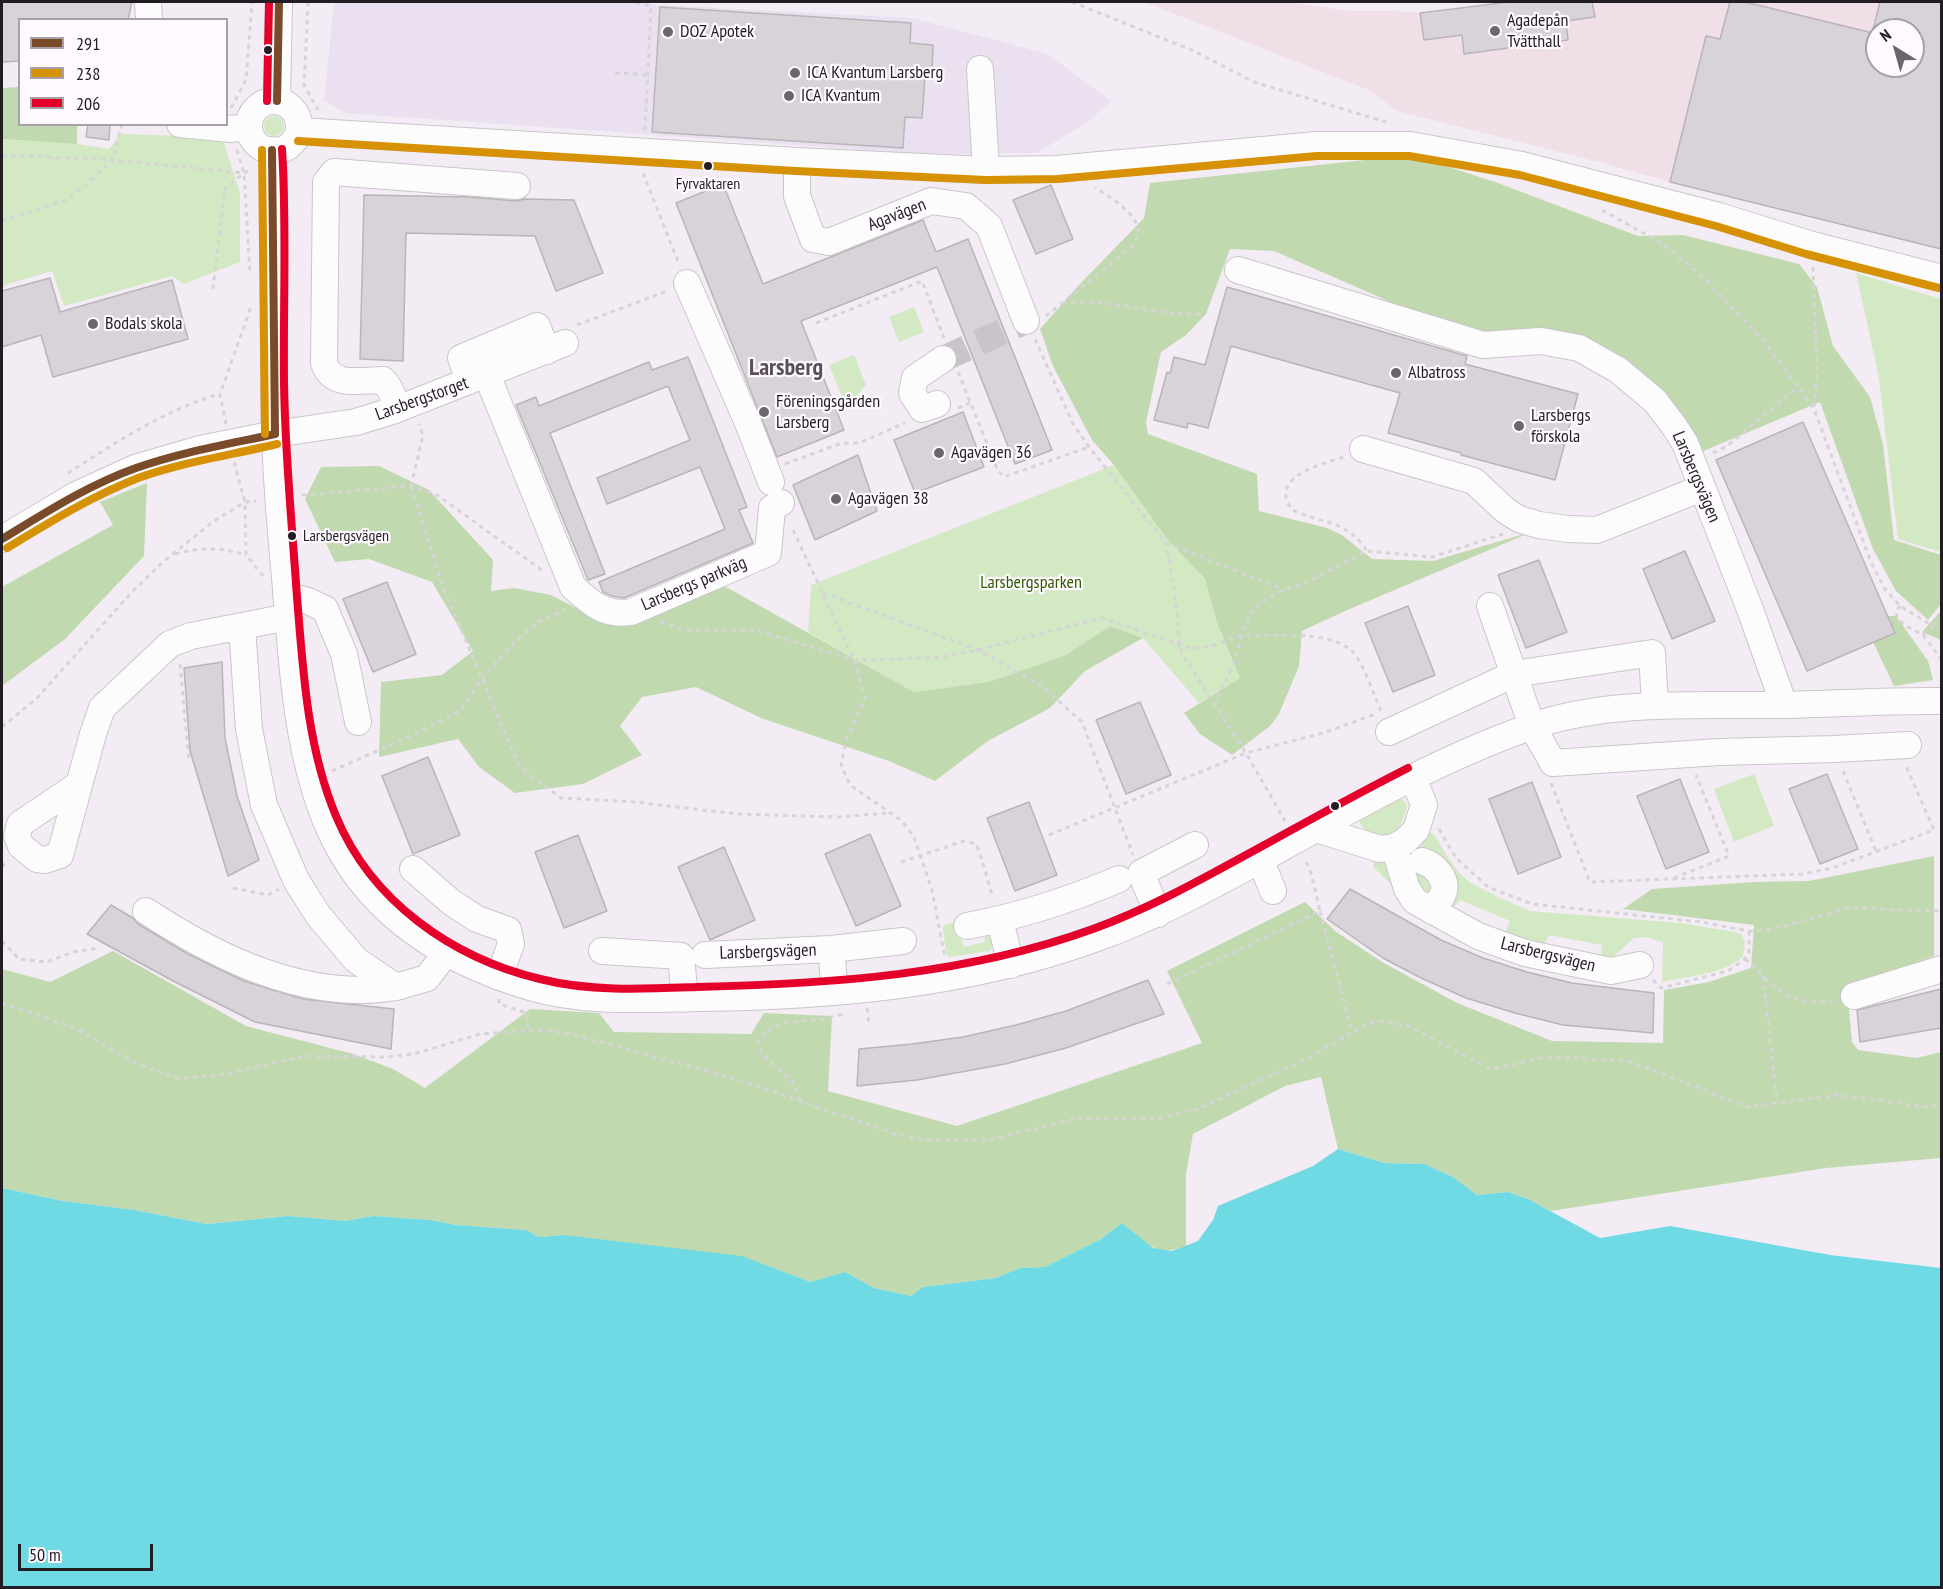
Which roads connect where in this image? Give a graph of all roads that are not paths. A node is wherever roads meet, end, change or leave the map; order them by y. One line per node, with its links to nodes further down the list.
1 (148, 2): 3 (street)
2 (279, 2): 5 (street)
3 (149, 18)
4 (980, 69): 11 (street)
5 (277, 101): 7 (street); 8 (street)
6 (211, 126): 7 (street)
7 (227, 127): 9 (street)
8 (308, 131): 9 (street); 10 (street, Agavägen)
9 (273, 158): 22 (street)
10 (797, 161): 11 (street, Agavägen); 16 (street, Agavägen)
11 (986, 170): 14 (street, Agavägen)
12 (517, 186): 20 (street)
13 (1238, 270): 24 (street, Larsbergsvägen)
14 (1941, 278)
15 (687, 283): 19 (street, Larsbergs parkväg)
16 (1034, 325)
17 (556, 347): 19 (street, Larsbergstorget)
18 (949, 357): 21 (street)
19 (478, 378): 20 (street, Larsbergstorget)
20 (403, 407): 22 (street, Larsbergstorget)
21 (943, 408)
22 (275, 434): 25 (street, Larsbergstorget); 26 (street)
23 (1363, 448): 24 (street)
24 (1702, 488): 31 (street, Larsbergsvägen)
25 (2, 539)
26 (287, 606): 28 (street); 33 (street); 55 (street)
27 (1490, 606): 29 (street)
28 (242, 626): 38 (street); 61 (street)
29 (1514, 675): 32 (street); 34 (street); 35 (street)
30 (1941, 701): 31 (street)
31 (1784, 705): 32 (street)
32 (1655, 706): 35 (street)
33 (358, 722)
34 (1385, 722)
35 (1532, 726): 36 (street); 37 (street)
36 (1903, 746)
37 (1413, 777): 39 (street); 41 (street)
38 (78, 785)
39 (1316, 829): 41 (street); 42 (street)
40 (1195, 845): 45 (street)
41 (1394, 847): 48 (street, Larsbergsvägen)
42 (1260, 859): 46 (street); 49 (street)
43 (1422, 861): 48 (street)
44 (413, 869): 60 (street)
45 (1130, 876): 49 (street); 50 (street)
46 (1273, 891)
47 (146, 911): 61 (street)
48 (1432, 911): 58 (street, Larsbergsvägen)
49 (1158, 914): 57 (street)
50 (1000, 920): 51 (street); 57 (street)
51 (968, 926)
52 (903, 941): 53 (street, Larsbergsvägen)
53 (831, 949): 56 (street, Larsbergsvägen); 62 (street, Larsbergsvägen)
54 (602, 951): 64 (street)
55 (446, 953): 60 (street); 61 (street)
56 (705, 955)
57 (1011, 965): 62 (street)
58 (1640, 965)
59 (1941, 969): 63 (street)
60 (499, 976): 64 (street)
61 (396, 987)
62 (835, 992): 64 (street)
63 (1854, 996)
64 (685, 999)

